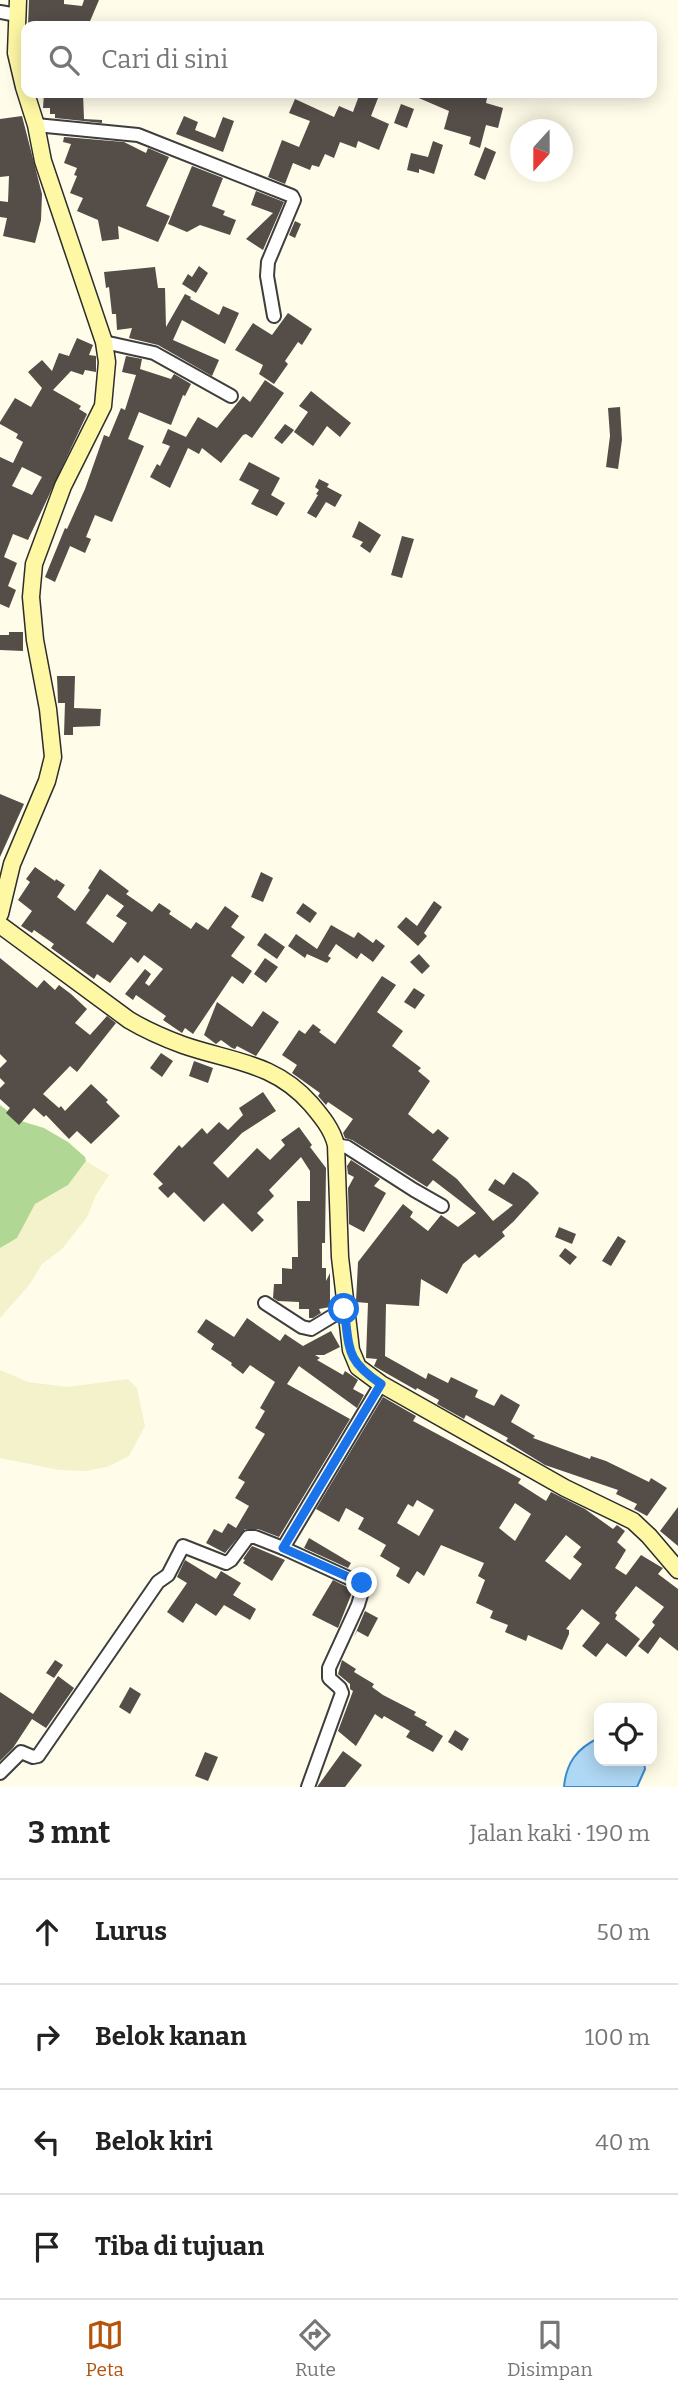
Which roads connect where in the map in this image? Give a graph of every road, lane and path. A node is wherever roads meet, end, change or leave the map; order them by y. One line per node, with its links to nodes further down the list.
1 (17, 7): 2 (street); 3 (main road)
2 (0, 12)
3 (21, 71)
4 (28, 98): 5 (main road)
5 (36, 125): 6 (street); 7 (main road)
6 (274, 316)
7 (104, 342): 8 (street); 9 (main road)
8 (231, 396)
9 (0, 914)
10 (0, 925): 11 (main road)
11 (336, 1145): 12 (street); 14 (main road)
12 (442, 1206)
13 (265, 1303): 14 (street)
14 (344, 1309): 15 (main road)
15 (381, 1384): 16 (street); 17 (main road)
16 (283, 1548): 18 (street); 19 (street)
17 (678, 1570)
18 (0, 1773)
19 (308, 1787)

